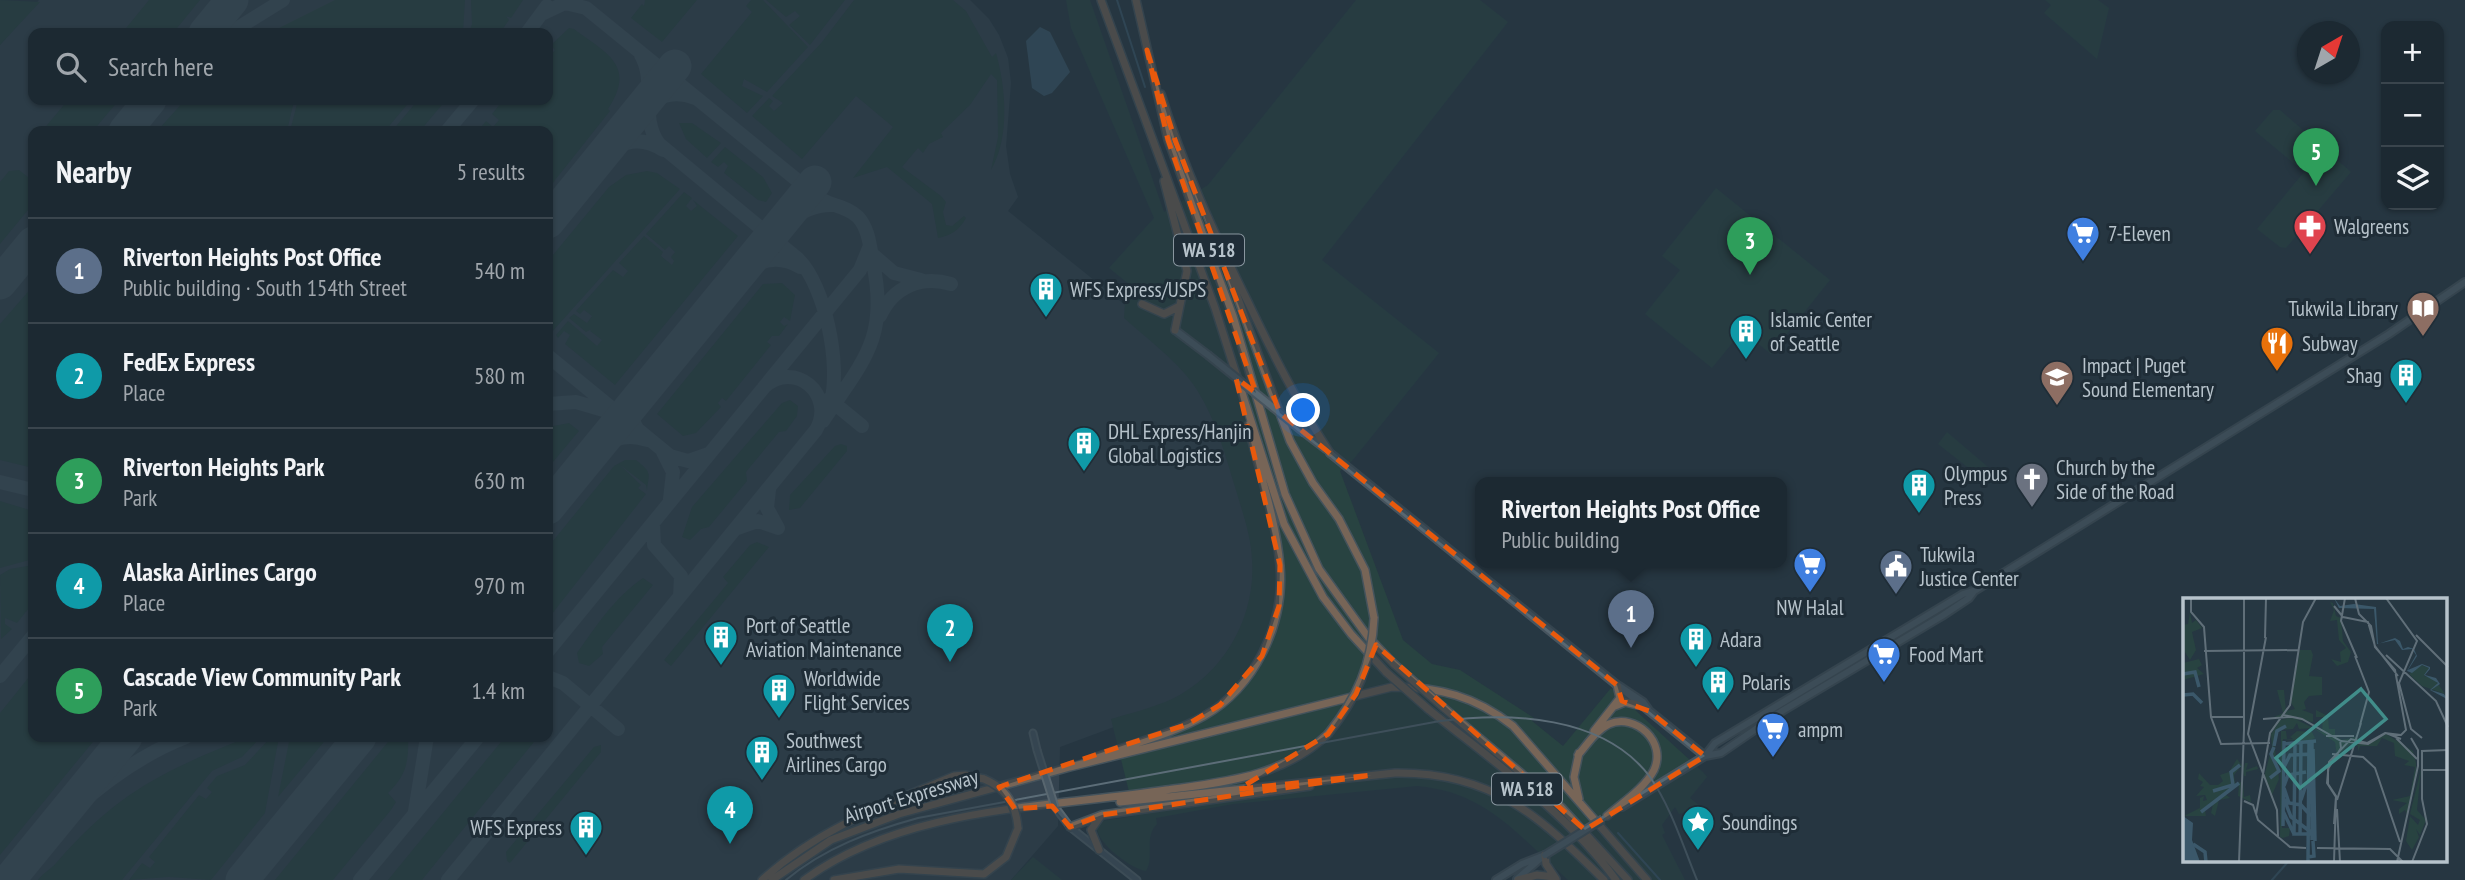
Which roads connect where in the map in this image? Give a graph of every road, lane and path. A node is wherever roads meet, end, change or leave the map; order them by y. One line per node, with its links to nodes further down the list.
1 (1101, 0): 4 (highway, WA 518)
2 (1136, 0): 3 (highway, WA 518)
3 (1147, 50): 5 (highway); 38 (highway, WA 518, bridge)
4 (1150, 133): 8 (highway); 10 (highway, WA 518)
5 (1213, 231): 11 (highway); 21 (highway, bridge)
6 (2465, 282): 18 (main road)
7 (1142, 304): 8 (highway)
8 (1179, 307): 9 (highway)
9 (1175, 330): 11 (main road, bridge)
10 (1233, 367): 19 (highway); 37 (highway, WA 518, bridge)
11 (1330, 453): 12 (main road)
12 (1617, 685): 13 (main road); 14 (highway); 15 (main road)
13 (1637, 705): 14 (highway); 15 (main road)
14 (1614, 706): 17 (highway)
15 (1649, 711): 18 (main road)
16 (1033, 733): 25 (main road, bridge)
17 (1578, 755): 22 (highway); 24 (highway)
18 (1705, 756): 24 (main road)
19 (1070, 767): 22 (highway); 30 (highway, Airport Expressway)
20 (1372, 775): 21 (highway); 23 (highway); 36 (highway)
21 (1096, 801): 31 (highway, Airport Expressway)
22 (1583, 806): 39 (highway)
23 (1102, 816): 25 (highway); 26 (highway)
24 (1607, 816): 27 (main road, bridge)
25 (1069, 827): 26 (main road)
26 (1099, 850): 33 (main road)
27 (1545, 855): 28 (highway); 34 (main road); 35 (main road)
28 (1555, 879): 35 (highway)
29 (762, 880): 32 (highway, bridge)
30 (772, 880)
31 (804, 880)
32 (834, 880)
33 (1137, 880)
34 (1496, 880)
35 (1517, 880)
36 (1604, 880)
37 (1616, 880)
38 (1628, 880)
39 (1647, 880)

